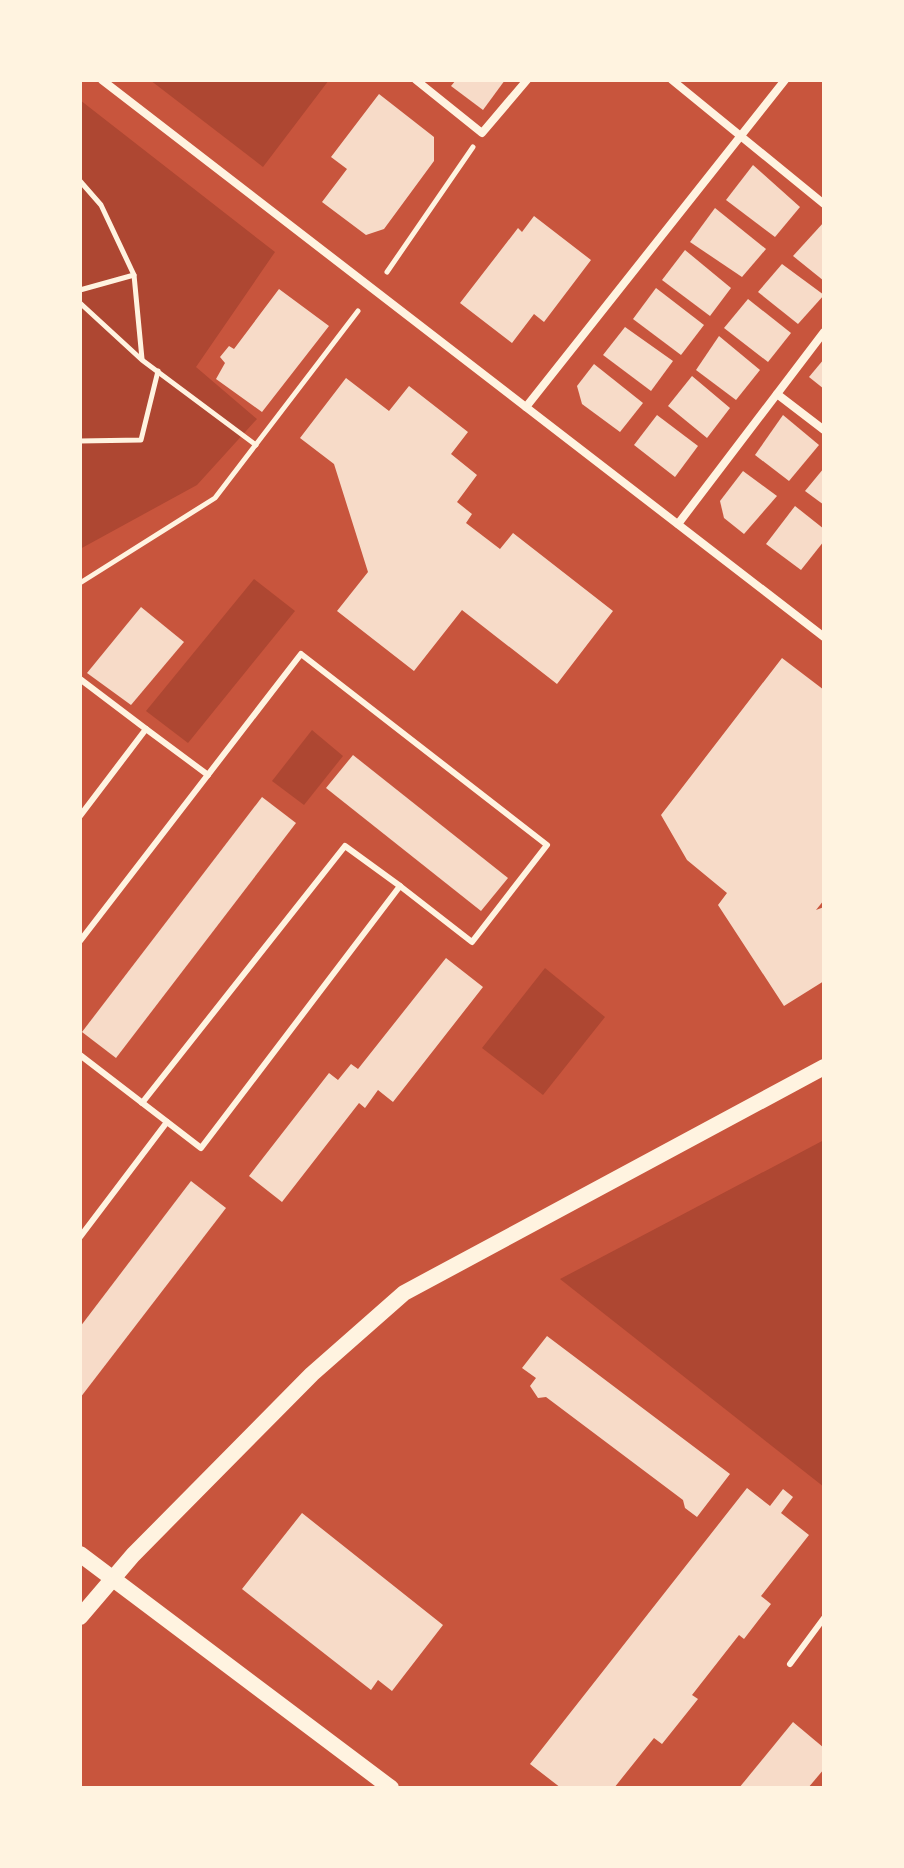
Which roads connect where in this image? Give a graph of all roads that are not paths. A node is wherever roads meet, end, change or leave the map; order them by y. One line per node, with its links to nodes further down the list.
1 (102, 80): 10 (street)
2 (416, 80): 3 (street)
3 (527, 80)
4 (672, 80): 6 (street)
5 (785, 80): 6 (street)
6 (741, 136): 7 (street); 10 (street)
7 (824, 204)
8 (824, 332): 9 (street)
9 (777, 394): 11 (street); 12 (street)
10 (526, 407): 12 (street)
11 (824, 430)
12 (678, 524): 13 (street)
13 (824, 637)
14 (80, 679): 15 (lane)
15 (146, 729): 16 (lane); 17 (lane)
16 (208, 775): 18 (lane); 19 (lane)
17 (80, 816)
18 (400, 886): 22 (lane); 23 (lane)
19 (80, 941)
20 (80, 1055): 22 (lane)
21 (824, 1067): 26 (main road)
22 (142, 1103): 23 (lane)
23 (167, 1122): 24 (lane)
24 (80, 1237)
25 (80, 1554): 26 (main road)
26 (112, 1578): 27 (main road); 30 (main road)
27 (80, 1617)
28 (824, 1618): 29 (lane)
29 (790, 1664)
30 (391, 1788)

